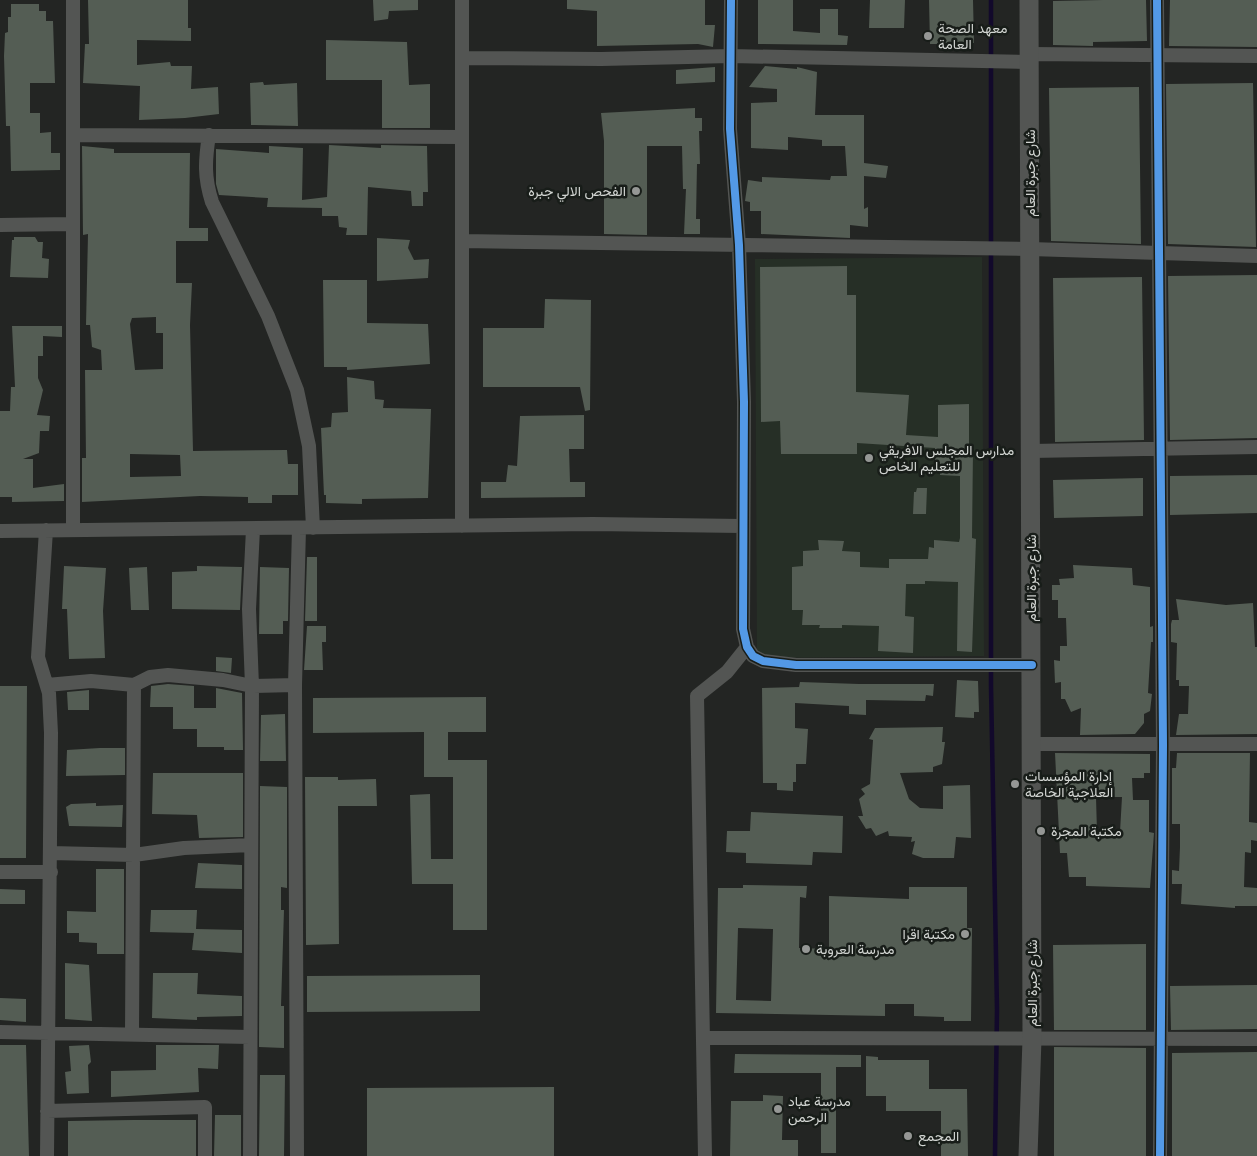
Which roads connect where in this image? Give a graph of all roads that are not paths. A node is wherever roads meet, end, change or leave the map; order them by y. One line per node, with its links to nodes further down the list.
1 (73, 0): 11 (street)
2 (462, 0): 9 (street)
3 (731, 0): 7 (street)
4 (1030, 0): 10 (main road, شارع جبرة العام)
5 (1157, 0): 6 (street)
6 (1158, 54): 8 (street); 10 (street); 19 (street)
7 (732, 56): 9 (street); 10 (street); 17 (street)
8 (1257, 56)
9 (462, 58): 13 (street)
10 (1030, 58): 18 (main road, شارع جبرة العام)
11 (74, 135): 12 (street); 14 (street)
12 (209, 135): 13 (street); 26 (street)
13 (462, 137): 16 (street)
14 (72, 224): 15 (street); 30 (street)
15 (0, 225)
16 (462, 241): 17 (street); 24 (street)
17 (739, 245): 18 (street); 25 (street)
18 (1030, 249): 19 (street); 23 (main road, شارع جبرة العام)
19 (1158, 253): 20 (street); 22 (street)
20 (1257, 256)
21 (1257, 447): 22 (street)
22 (1160, 449): 23 (street); 39 (street)
23 (1031, 451): 32 (main road, شارع جبرة العام)
24 (462, 526): 25 (street); 26 (street)
25 (742, 526): 31 (street)
26 (306, 528): 27 (street); 35 (street)
27 (253, 529): 30 (street); 36 (street)
28 (0, 530): 29 (street)
29 (46, 530): 30 (street); 33 (street)
30 (73, 530)
31 (747, 647): 32 (street); 49 (street)
32 (1032, 665): 37 (main road, شارع جبرة العام)
33 (47, 685): 34 (street); 41 (street)
34 (134, 685): 36 (street); 42 (street)
35 (295, 685): 36 (street); 57 (street)
36 (252, 686): 40 (street)
37 (1031, 744): 39 (street); 52 (main road, شارع جبرة العام)
38 (1257, 744): 39 (street)
39 (1163, 745): 50 (street)
40 (251, 845): 42 (street); 48 (street)
41 (51, 853): 42 (street); 44 (street)
42 (134, 855): 47 (street)
43 (0, 872): 44 (street)
44 (51, 872): 46 (street)
45 (0, 1032): 46 (street)
46 (49, 1033): 47 (street); 53 (street)
47 (132, 1034): 48 (street)
48 (250, 1037): 56 (street)
49 (702, 1038): 52 (street); 58 (street)
50 (1161, 1039): 51 (street); 52 (street); 60 (street)
51 (1257, 1039)
52 (1032, 1040): 59 (main road, شارع جبرة العام)
53 (47, 1111): 54 (street); 55 (street)
54 (47, 1156)
55 (205, 1156)
56 (250, 1156)
57 (297, 1156)
58 (704, 1156)
59 (1028, 1156)
60 (1160, 1156)

